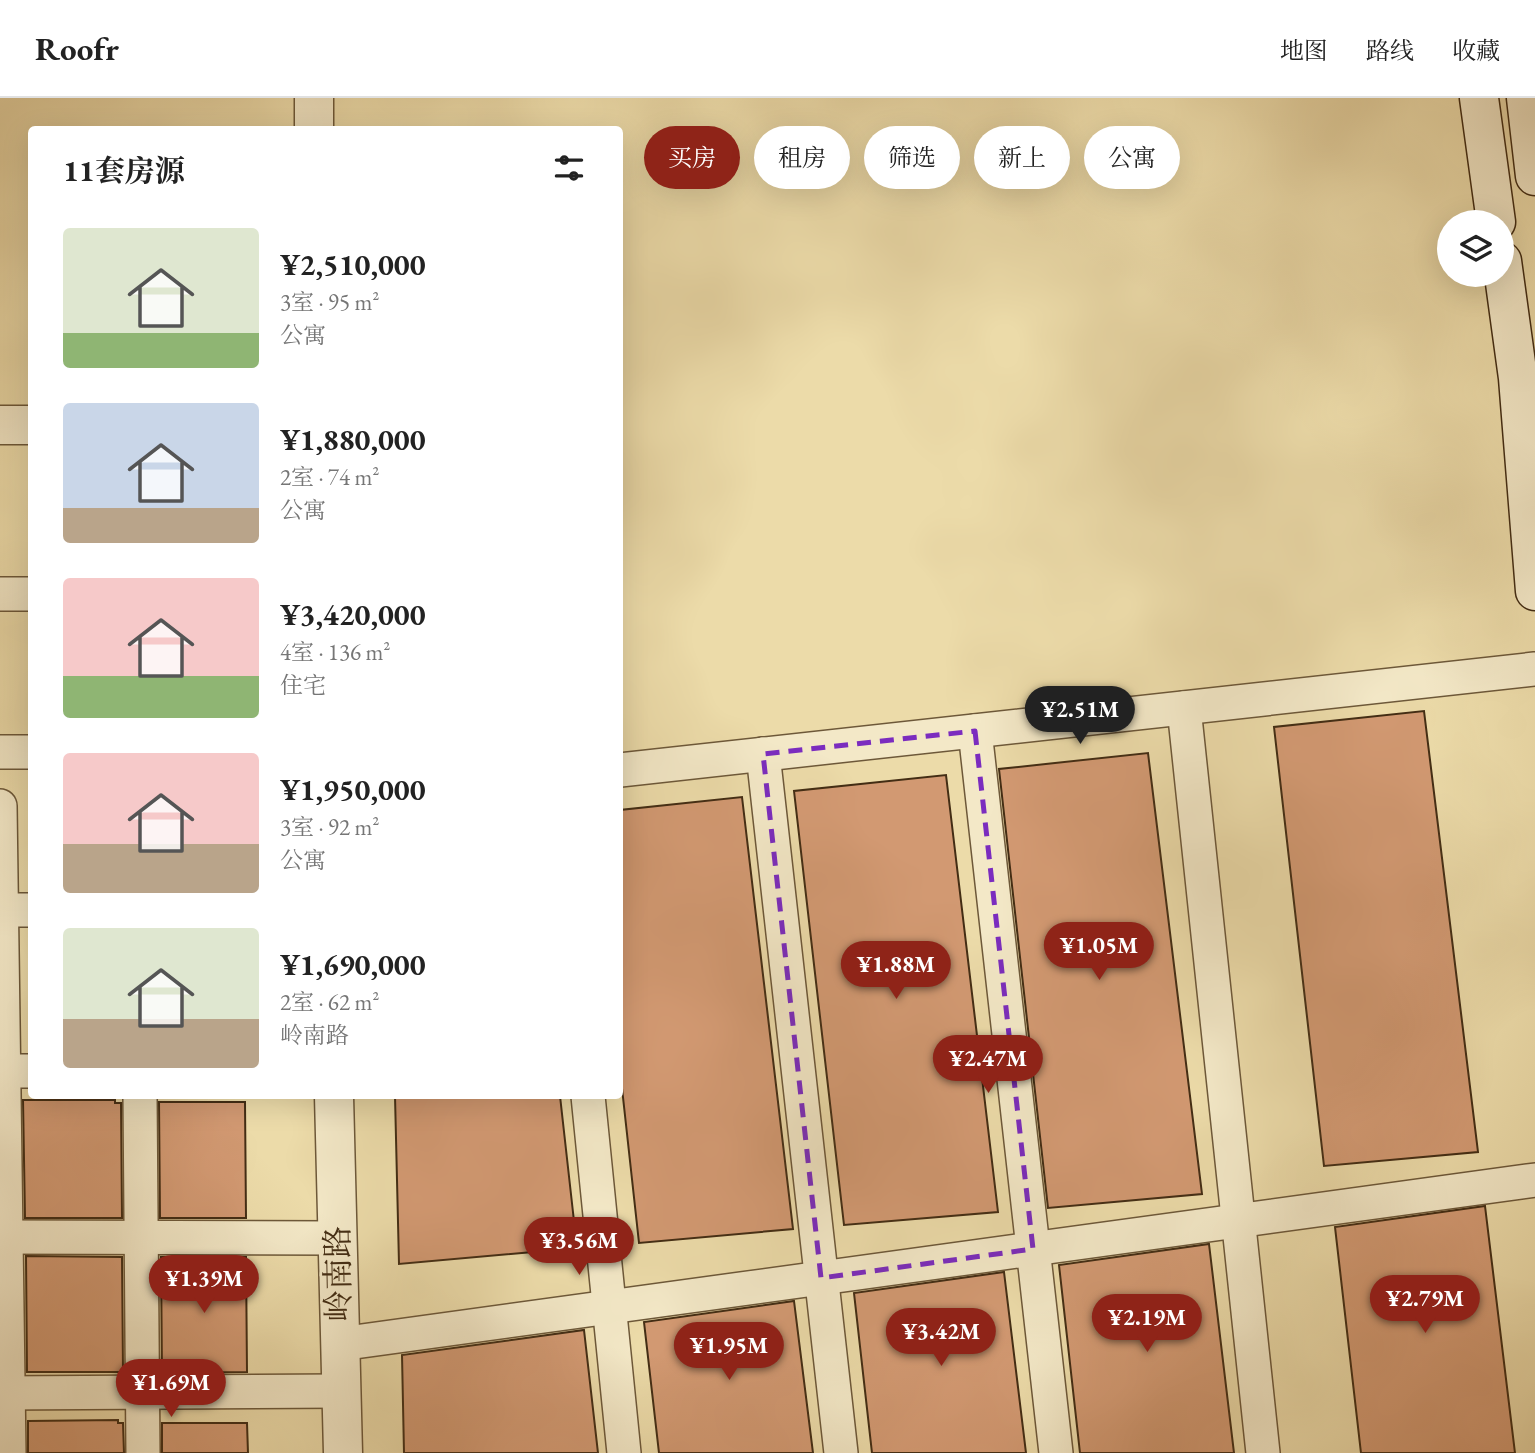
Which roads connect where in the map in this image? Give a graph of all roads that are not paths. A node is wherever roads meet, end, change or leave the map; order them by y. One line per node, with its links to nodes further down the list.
1 (314, 98): 4 (main road)
2 (1479, 98): 6 (main road)
3 (1526, 98): 5 (main road)
4 (314, 126)
5 (1535, 176)
6 (1494, 210)
7 (1507, 287): 8 (main road)
8 (1526, 376): 11 (main road)
9 (0, 425): 10 (main road)
10 (28, 425)
11 (1535, 591)
12 (0, 594): 13 (street)
13 (28, 594)
14 (1535, 669): 15 (street)
15 (1184, 708): 16 (street); 28 (street)
16 (975, 731): 19 (street); 32 (street)
17 (0, 752): 18 (street)
18 (28, 752)
19 (763, 754): 20 (street); 33 (street)
20 (623, 770)
21 (0, 806): 22 (street)
22 (11, 910): 23 (street)
23 (12, 1071): 29 (street)
24 (140, 1099): 30 (street)
25 (334, 1099): 31 (main road, 岭南路)
26 (588, 1099): 34 (street)
27 (1535, 1180): 28 (street)
28 (1238, 1221): 32 (street); 45 (street)
29 (3, 1237): 30 (street); 38 (street)
30 (141, 1237): 31 (street); 37 (street)
31 (337, 1238): 35 (main road, 岭南路)
32 (1033, 1249): 33 (street); 44 (street)
33 (821, 1278): 34 (street); 43 (street)
34 (609, 1306): 35 (street); 42 (street)
35 (340, 1344): 36 (main road, 岭南路)
36 (341, 1391): 37 (street); 41 (main road, 岭南路)
37 (143, 1392): 38 (street); 40 (street)
38 (4, 1393): 39 (street)
39 (9, 1453)
40 (143, 1453)
41 (342, 1453)
42 (624, 1453)
43 (841, 1453)
44 (1056, 1453)
45 (1263, 1453)

